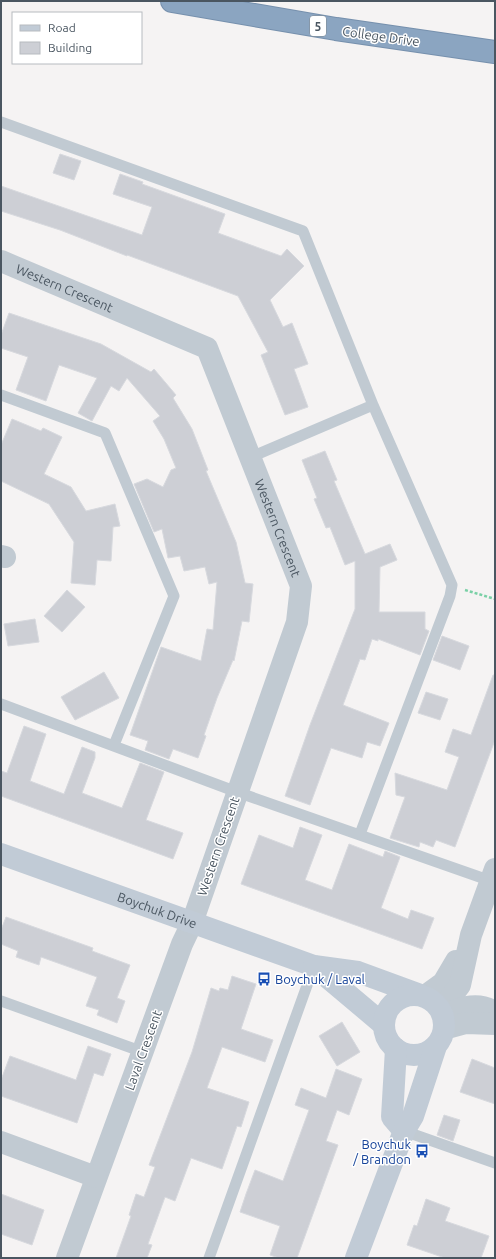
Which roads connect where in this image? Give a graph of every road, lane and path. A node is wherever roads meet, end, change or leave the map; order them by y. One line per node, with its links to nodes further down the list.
1 (172, 1): 2 (highway, College Drive / 5)
2 (495, 52)
3 (1, 122): 6 (lane)
4 (1, 261): 7 (street, Western Crescent)
5 (1, 395): 11 (lane)
6 (373, 404): 7 (lane); 8 (lane)
7 (251, 457): 12 (street, Western Crescent)
8 (452, 585): 9 (path); 13 (lane)
9 (495, 599)
10 (1, 704): 11 (lane)
11 (114, 745): 12 (lane)
12 (237, 792): 13 (lane); 16 (street, Western Crescent)
13 (360, 834): 15 (lane)
14 (1, 854): 16 (street, Boychuk Drive)
15 (493, 875): 20 (street)
16 (192, 923): 17 (street, Boychuk Drive); 24 (street, Laval Crescent)
17 (314, 966): 20 (street, Boychuk Drive); 22 (street, Boychuk Drive); 30 (lane)
18 (1, 1001): 24 (lane)
19 (495, 1012): 20 (street)
20 (435, 1015): 21 (street); 22 (street); 23 (street); 25 (street)
21 (495, 1024)
22 (384, 1026): 23 (street)
23 (396, 1049): 25 (street)
24 (142, 1052): 28 (street, Laval Crescent)
25 (404, 1131): 27 (lane); 31 (street)
26 (1, 1142): 28 (street)
27 (495, 1163)
28 (96, 1177): 29 (street, Laval Crescent)
29 (67, 1258)
30 (209, 1258)
31 (356, 1258)

